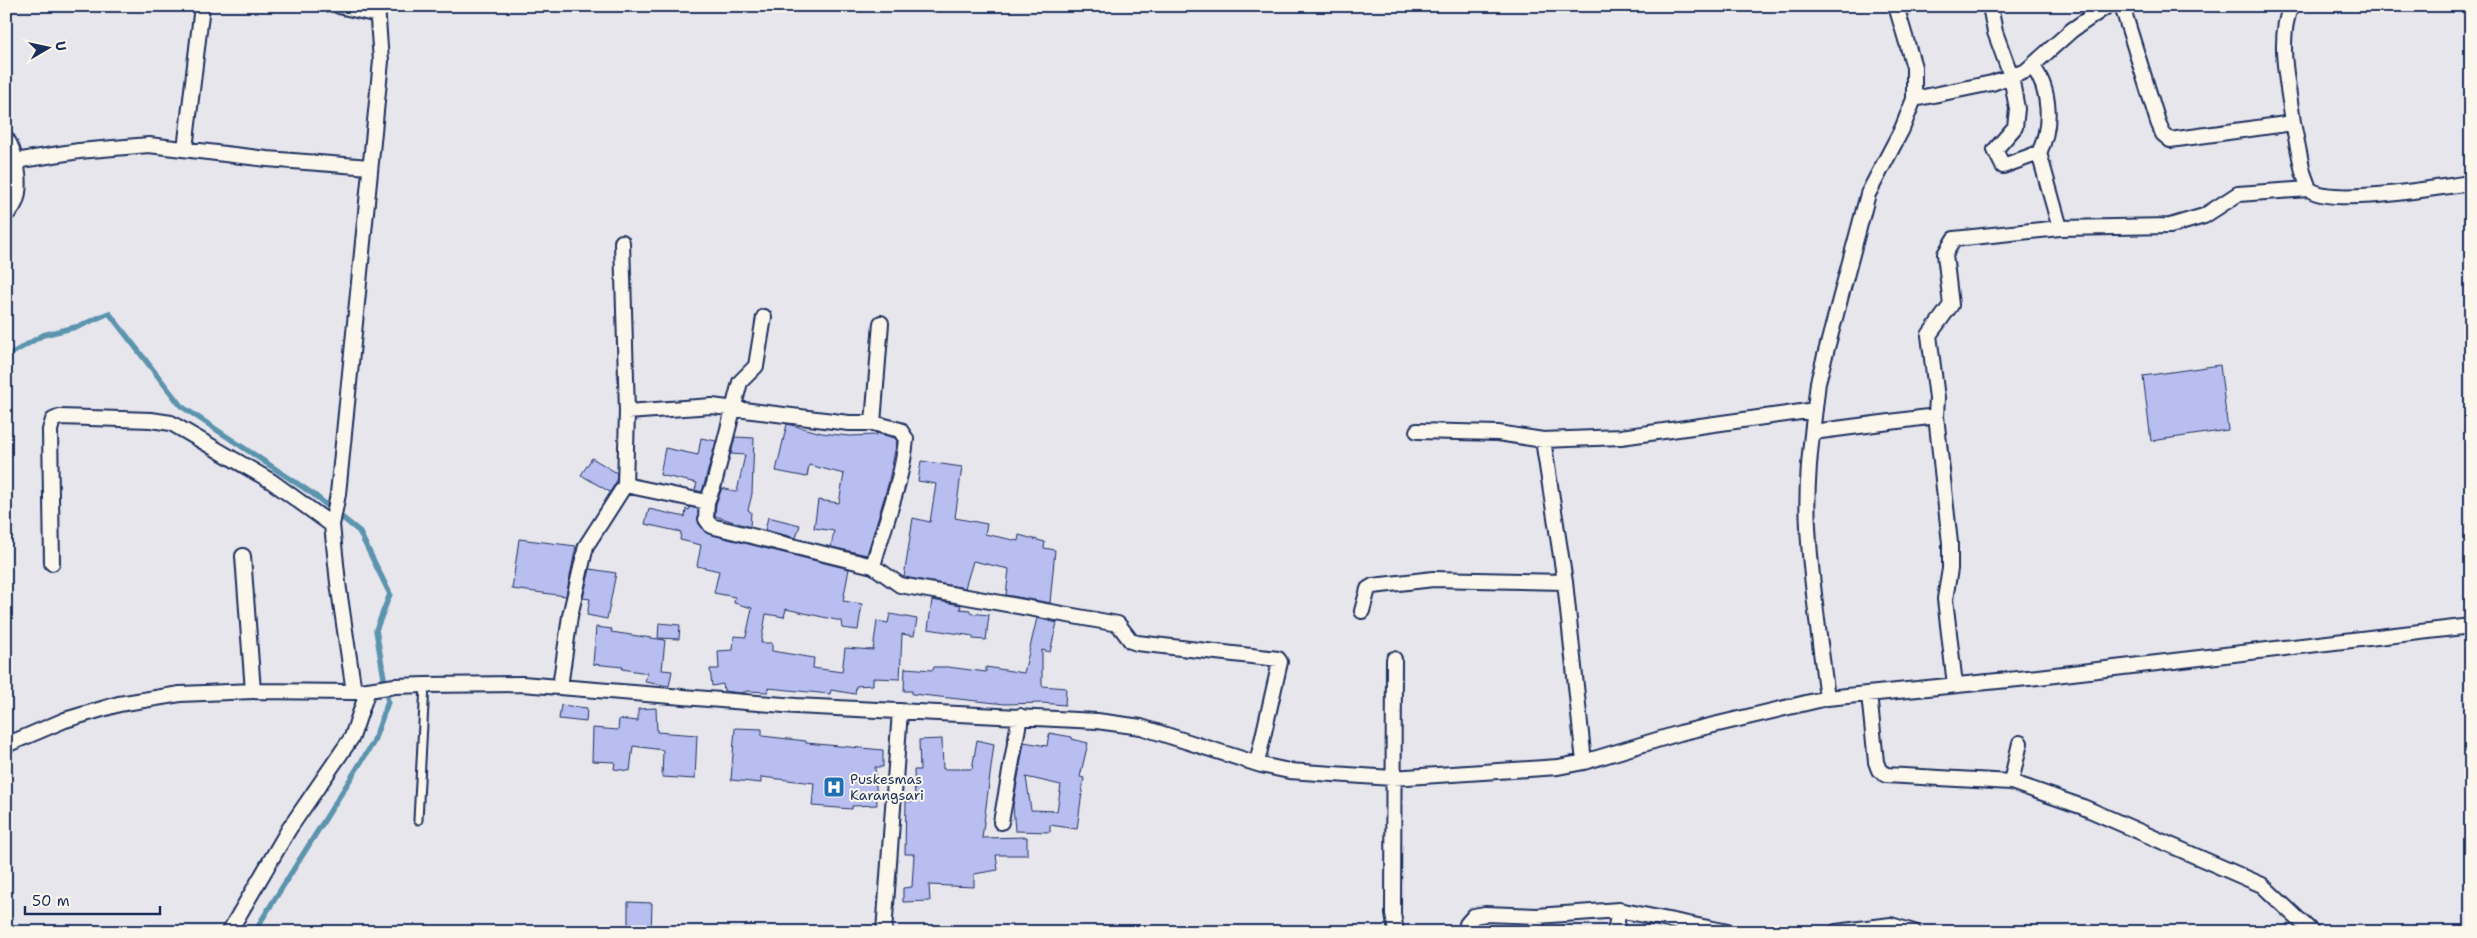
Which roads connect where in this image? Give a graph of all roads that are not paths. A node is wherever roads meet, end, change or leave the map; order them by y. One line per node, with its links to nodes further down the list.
1 (202, 6): 14 (street)
2 (339, 6): 8 (street)
3 (1896, 6): 11 (street)
4 (1990, 6): 10 (street)
5 (2107, 6): 9 (street)
6 (2122, 6): 12 (street)
7 (2291, 6): 12 (street)
8 (377, 10): 17 (street)
9 (2032, 66): 10 (street); 15 (street)
10 (2011, 76): 11 (street); 15 (street)
11 (1914, 99): 26 (street)
12 (2293, 123): 19 (street)
13 (6, 138): 16 (street)
14 (184, 149): 16 (street); 17 (street)
15 (2039, 153): 21 (street)
16 (15, 161): 20 (street)
17 (370, 167): 35 (street)
18 (2471, 183): 19 (street)
19 (2309, 189): 21 (street)
20 (8, 212)
21 (2060, 228): 28 (street)
22 (622, 242): 27 (street)
23 (764, 317): 25 (street)
24 (881, 323): 29 (street)
25 (734, 407): 27 (street); 29 (street); 34 (street)
26 (1815, 410): 31 (street); 32 (street)
27 (627, 412): 33 (street)
28 (1936, 416): 31 (street); 44 (street)
29 (873, 423): 38 (street)
30 (1417, 431): 32 (street)
31 (1813, 432): 50 (street)
32 (1543, 440): 39 (street)
33 (625, 485): 34 (street); 45 (street)
34 (707, 502): 38 (street)
35 (332, 523): 37 (street); 48 (street)
36 (243, 556): 47 (street)
37 (52, 563)
38 (873, 566): 56 (street)
39 (1564, 582): 40 (street); 55 (street)
40 (1362, 611)
41 (2471, 626): 44 (street)
42 (1394, 659): 57 (street)
43 (425, 685): 45 (street); 46 (street); 59 (lane)
44 (1955, 685): 49 (street)
45 (560, 687): 51 (street)
46 (374, 689): 48 (street); 65 (street)
47 (254, 691): 48 (street); 54 (street)
48 (354, 692)
49 (1868, 694): 50 (street); 58 (street)
50 (1827, 698): 55 (street)
51 (900, 711): 52 (street); 66 (street)
52 (1020, 716): 56 (street); 60 (street)
53 (2020, 743): 58 (street)
54 (6, 745)
55 (1584, 762): 57 (street)
56 (1257, 763): 57 (street)
57 (1392, 778): 67 (street)
58 (2011, 782): 64 (street)
59 (418, 820)
60 (1000, 822)
61 (1619, 910): 62 (street); 70 (street); 71 (street)
62 (1537, 916): 68 (street); 69 (street)
63 (1844, 931): 72 (street)
64 (2309, 931)
65 (229, 932)
66 (884, 932)
67 (1396, 932)
68 (1466, 932)
69 (1536, 932)
70 (1615, 932)
71 (1728, 932)
72 (1914, 932)

